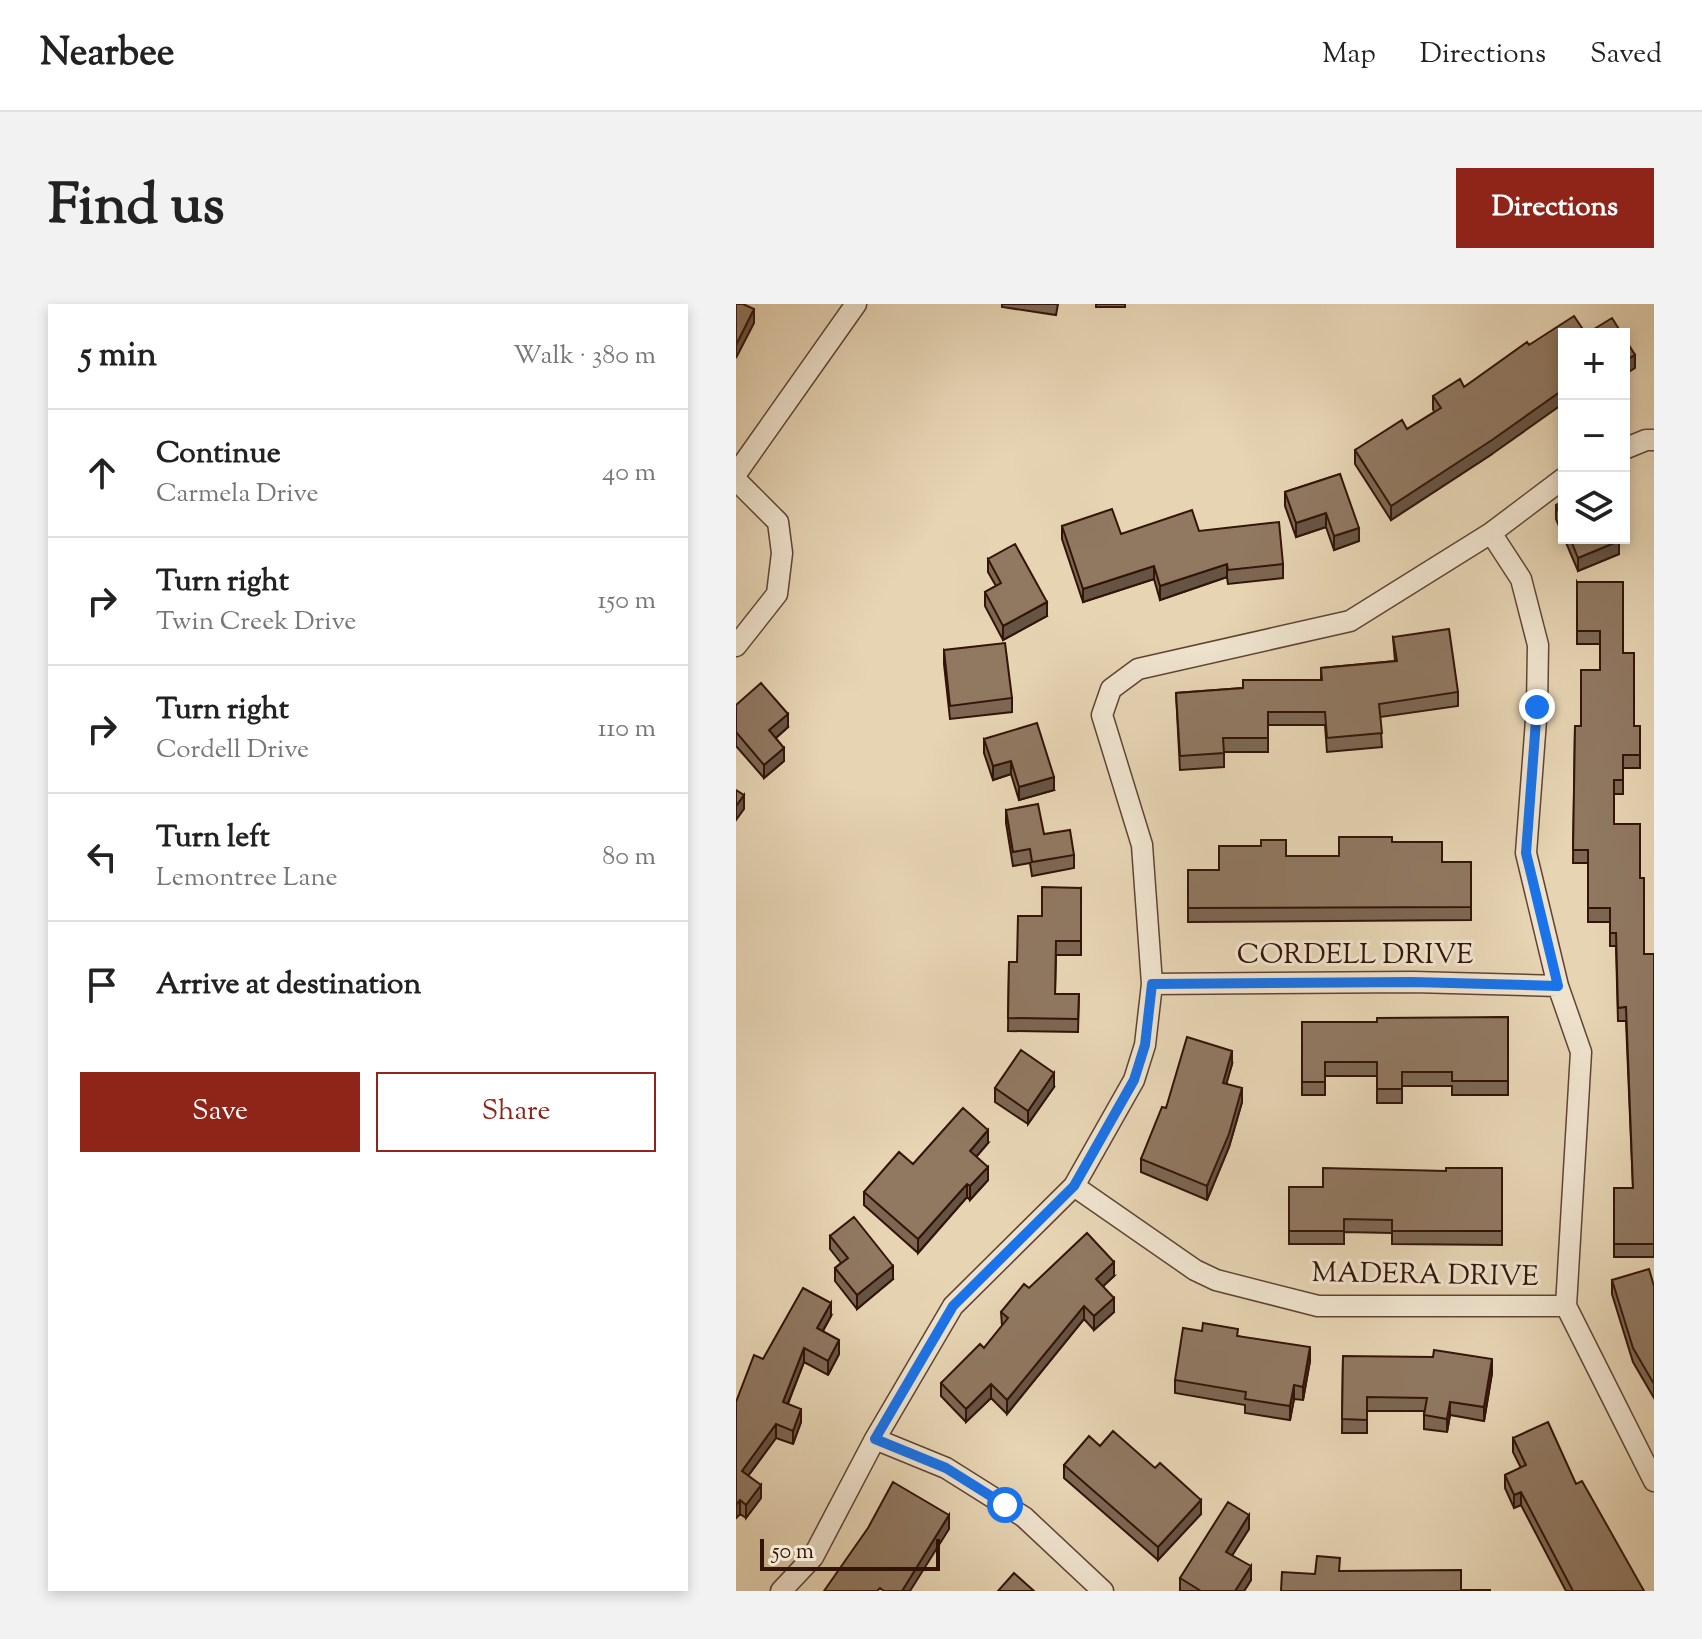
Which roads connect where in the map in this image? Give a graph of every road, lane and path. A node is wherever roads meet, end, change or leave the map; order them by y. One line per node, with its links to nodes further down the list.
1 (856, 304): 4 (street)
2 (1654, 440): 3 (street)
3 (1630, 447)
4 (736, 474)
5 (736, 480): 8 (street)
6 (1558, 483): 7 (street)
7 (1491, 533): 9 (street); 10 (street)
8 (736, 646)
9 (1152, 984): 10 (street, CORDELL DRIVE); 11 (street)
10 (1558, 986): 12 (street)
11 (1074, 1186): 12 (street, MADERA DRIVE); 13 (street)
12 (1566, 1306): 14 (street)
13 (875, 1439): 15 (street); 16 (street)
14 (1654, 1481)
15 (781, 1591)
16 (1103, 1591)

